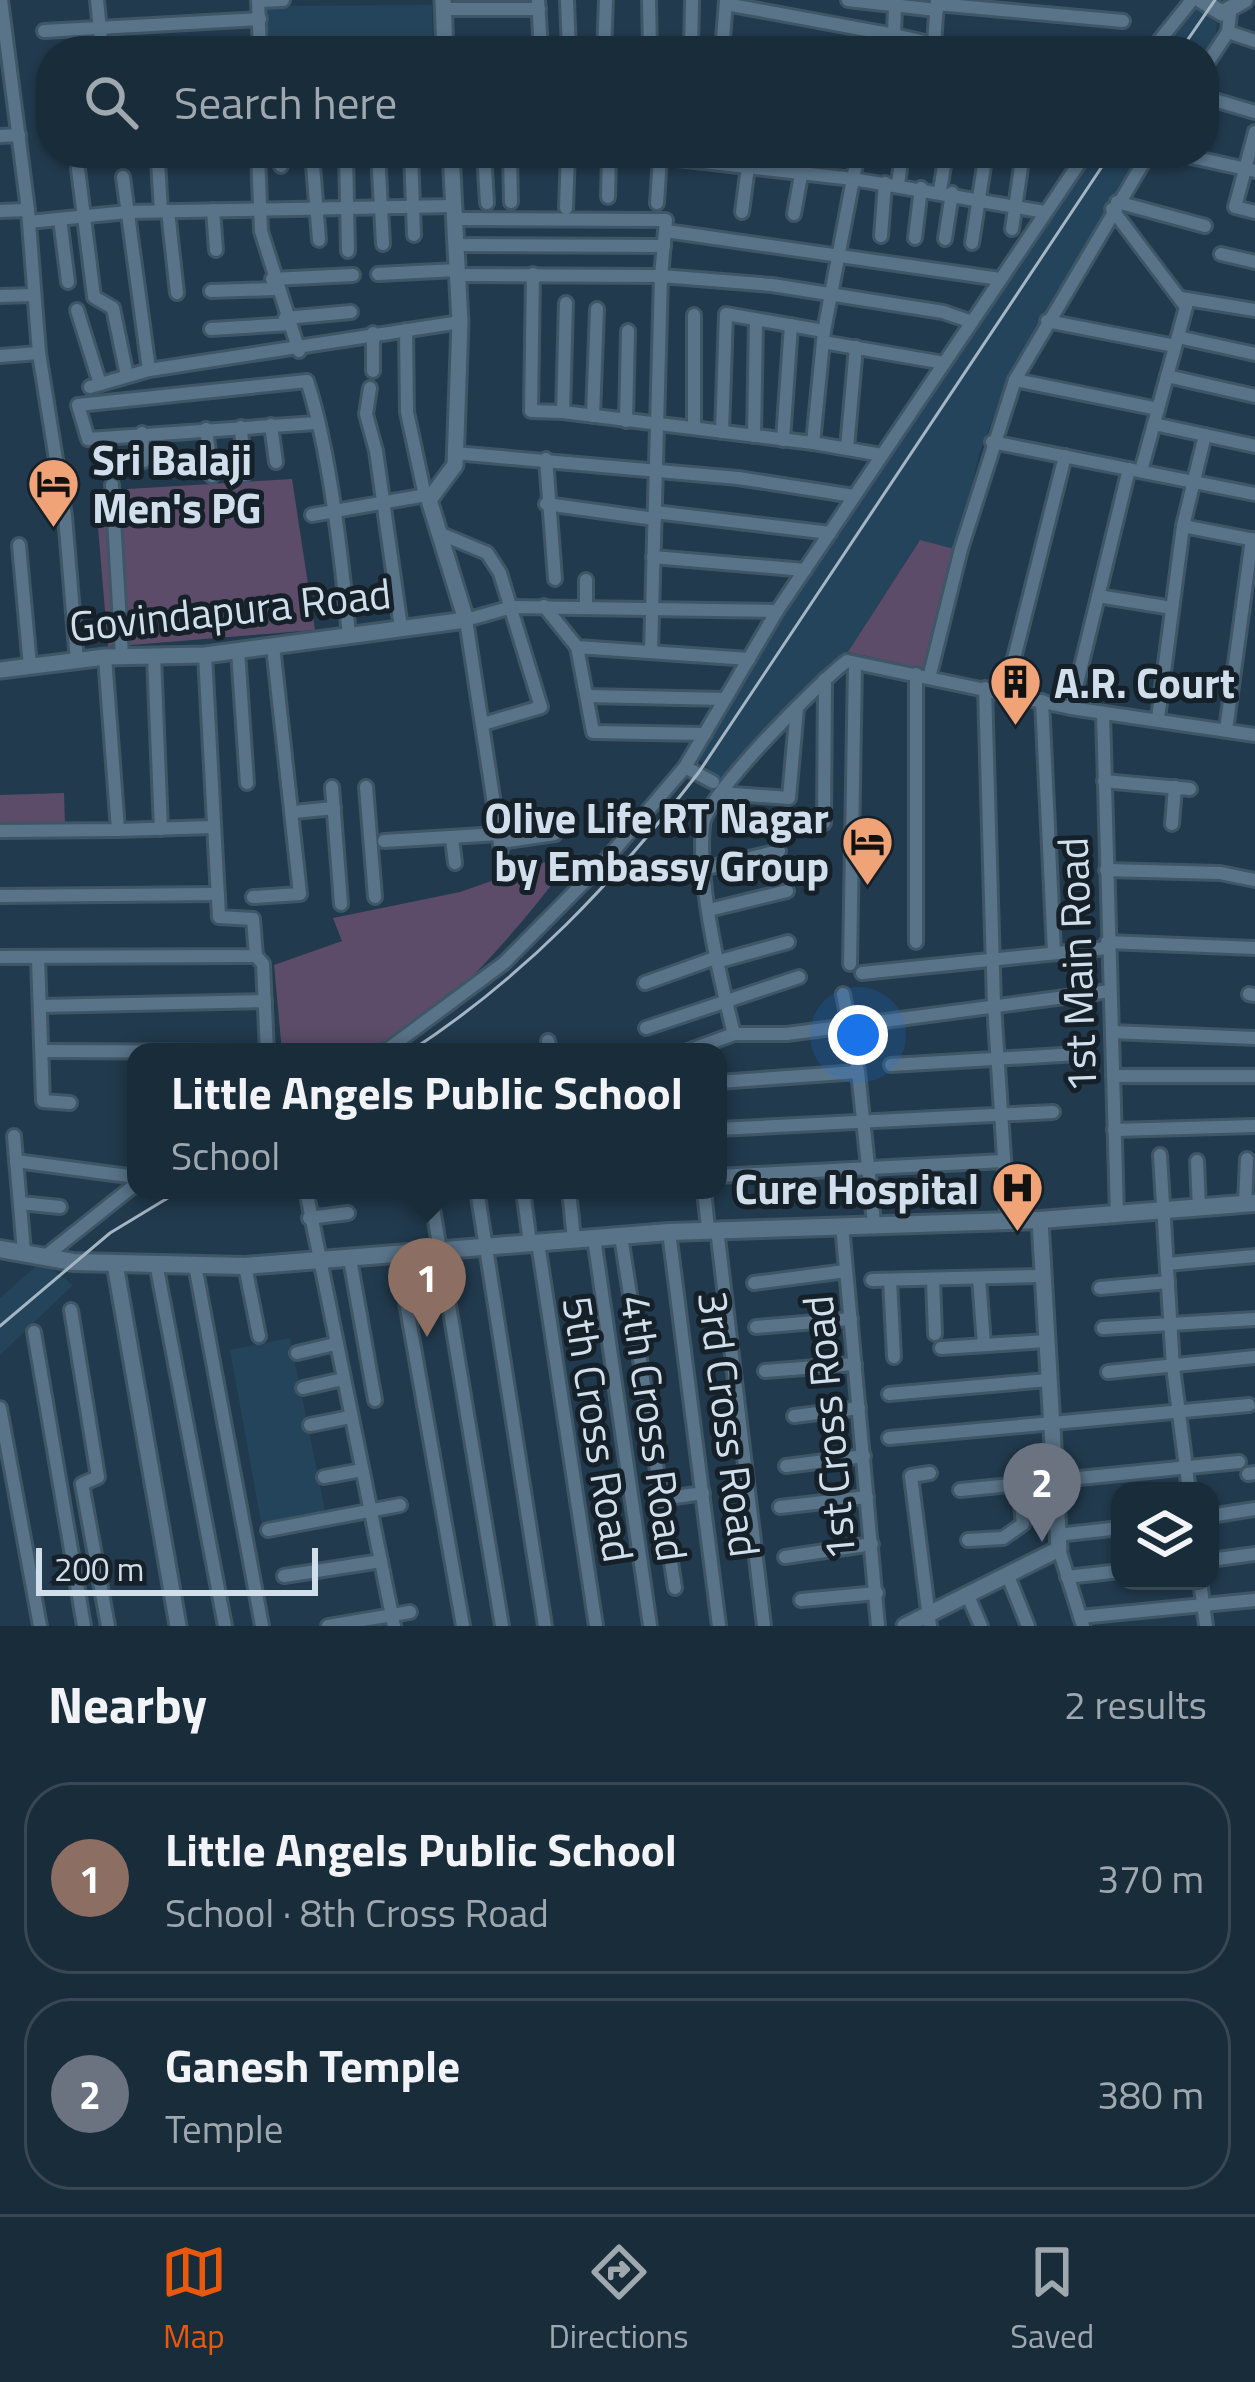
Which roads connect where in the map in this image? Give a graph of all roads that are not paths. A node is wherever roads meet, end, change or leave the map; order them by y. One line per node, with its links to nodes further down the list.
1 (1, 0): 23 (street)
2 (97, 0): 27 (street)
3 (283, 0): 12 (street)
4 (567, 0): 34 (street)
5 (606, 0): 35 (street)
6 (649, 0): 36 (street)
7 (692, 0): 37 (street)
8 (848, 0): 21 (street)
9 (1197, 0): 20 (street); 41 (street)
10 (1212, 0): 20 (street)
11 (1245, 0): 20 (street)
12 (258, 1): 24 (street)
13 (726, 2): 29 (street); 38 (street)
14 (442, 4): 17 (street); 32 (street)
15 (539, 4): 17 (street); 33 (street)
16 (995, 4): 18 (street); 19 (street)
17 (483, 5)
18 (937, 5): 21 (street); 40 (street)
19 (1030, 6): 22 (street)
20 (1233, 6): 28 (street)
21 (895, 7): 29 (street)
22 (1055, 7): 25 (street)
23 (2, 18): 44 (street)
24 (260, 20): 27 (street); 31 (street)
25 (1123, 21)
26 (44, 31): 27 (street)
27 (100, 31): 30 (street)
28 (1228, 32): 42 (street); 43 (street)
29 (889, 34): 39 (street)
30 (100, 36)
31 (260, 36)
32 (444, 36)
33 (540, 36)
34 (568, 36)
35 (605, 36)
36 (650, 36)
37 (691, 36)
38 (723, 36)
39 (898, 36)
40 (935, 36)
41 (1165, 36)
42 (1255, 41)
43 (1219, 46)
44 (6, 76): 48 (street)
45 (1219, 101): 46 (street)
46 (1255, 112)
47 (1255, 132): 73 (street)
48 (19, 135): 49 (street); 102 (street)
49 (0, 136)
50 (1219, 163): 73 (street)
51 (159, 168): 95 (street)
52 (258, 168): 92 (street)
53 (313, 168): 87 (street)
54 (346, 168): 88 (street)
55 (379, 168): 89 (street)
56 (412, 168): 90 (street)
57 (452, 168): 97 (street)
58 (485, 168): 83 (street)
59 (513, 168): 82 (street)
60 (567, 168): 91 (street)
61 (613, 168): 80 (street)
62 (656, 168): 84 (street)
63 (753, 168): 74 (street); 98 (street)
64 (802, 168): 74 (street)
65 (855, 168): 76 (street)
66 (897, 168): 77 (street)
67 (946, 168): 79 (street)
68 (984, 168): 81 (street)
69 (1021, 168): 86 (street)
70 (1076, 168): 99 (street)
71 (1139, 168): 85 (street)
72 (78, 169): 103 (street)
73 (1249, 170): 100 (street)
74 (800, 175): 76 (street); 101 (street)
75 (124, 177): 96 (street)
76 (853, 178): 77 (street); 121 (street)
77 (892, 184): 78 (street); 109 (street)
78 (921, 188): 79 (street); 110 (street)
79 (946, 192): 81 (street); 111 (street)
80 (608, 197)
81 (981, 199): 86 (street); 113 (street)
82 (511, 202)
83 (488, 203)
84 (657, 203)
85 (1115, 205): 105 (street); 137 (street); 146 (street)
86 (1015, 206): 99 (street); 106 (street)
87 (316, 207): 88 (street); 92 (street); 112 (street)
88 (347, 207): 89 (street); 119 (street)
89 (380, 208): 90 (street); 114 (street)
90 (413, 208): 97 (street); 108 (street)
91 (566, 208)
92 (259, 209): 93 (street); 131 (street)
93 (213, 210): 95 (street); 118 (street)
94 (0, 211): 102 (street)
95 (165, 211): 96 (street); 133 (street)
96 (127, 212): 103 (street); 162 (street)
97 (453, 212): 107 (street); 116 (street)
98 (742, 212)
99 (1045, 212): 129 (street)
100 (1255, 212)
101 (794, 214)
102 (29, 216): 104 (street); 136 (street)
103 (85, 217): 104 (street); 164 (street)
104 (60, 219): 130 (street)
105 (1205, 226)
106 (1012, 230)
107 (666, 231): 117 (street); 121 (street)
108 (414, 235)
109 (881, 236)
110 (915, 238)
111 (945, 238)
112 (319, 240)
113 (972, 243)
114 (383, 244)
115 (595, 244): 116 (street); 117 (street); 126 (street)
116 (455, 245): 123 (street)
117 (664, 246): 128 (street)
118 (216, 250)
119 (348, 251)
120 (1222, 254): 122 (street)
121 (838, 256): 129 (street); 134 (street)
122 (1255, 262)
123 (457, 272): 124 (street); 125 (street); 147 (street)
124 (378, 274)
125 (533, 274): 126 (street); 170 (street)
126 (594, 274): 128 (street)
127 (353, 275): 131 (street)
128 (661, 276): 134 (street); 176 (street)
129 (1000, 279): 148 (street)
130 (68, 282)
131 (274, 284): 132 (street); 145 (street)
132 (211, 291)
133 (177, 293)
134 (830, 295): 148 (street); 154 (street)
135 (0, 296): 136 (street)
136 (34, 296): 158 (street)
137 (1181, 298): 141 (street); 155 (street)
138 (566, 303): 170 (street)
139 (596, 309): 171 (street)
140 (77, 310): 164 (street)
141 (1255, 310)
142 (351, 312): 145 (street)
143 (694, 315): 178 (street)
144 (756, 320): 149 (street); 180 (street); 183 (street)
145 (287, 321): 150 (street); 157 (street)
146 (1047, 321): 155 (street); 166 (street)
147 (460, 322): 151 (street); 189 (street)
148 (971, 322): 161 (street)
149 (791, 325): 154 (street); 184 (street)
150 (211, 329)
151 (406, 330): 153 (street); 202 (street)
152 (628, 331): 172 (street)
153 (373, 333): 157 (street); 163 (street)
154 (824, 336): 156 (street); 186 (street)
155 (1176, 341): 159 (street); 165 (street)
156 (856, 347): 161 (street); 188 (street)
157 (299, 351): 162 (street)
158 (39, 353): 160 (street); 236 (street)
159 (1255, 354)
160 (0, 356)
161 (944, 363): 190 (street)
162 (149, 370): 164 (street)
163 (373, 371)
164 (127, 376)
165 (1167, 376): 168 (street); 169 (street)
166 (1015, 380): 169 (street); 185 (street)
167 (370, 388): 204 (street)
168 (1255, 396)
169 (1158, 409): 174 (street)
170 (563, 412): 171 (street)
171 (593, 416): 172 (street)
172 (626, 421): 176 (street)
173 (316, 423): 175 (street); 181 (street); 206 (street)
174 (1154, 424): 182 (street); 196 (street)
175 (271, 425): 177 (street); 194 (street)
176 (659, 425): 178 (street); 195 (street)
177 (241, 427): 179 (street); 198 (street)
178 (694, 428): 180 (street)
179 (206, 429): 181 (street); 197 (street)
180 (722, 432): 183 (street)
181 (142, 433): 193 (street)
182 (1205, 435): 187 (street); 199 (street)
183 (754, 436): 184 (street)
184 (783, 440): 186 (street)
185 (992, 442): 191 (street); 240 (street)
186 (813, 443): 188 (street)
187 (1255, 446)
188 (848, 448): 190 (street)
189 (455, 454): 192 (street); 202 (street)
190 (882, 455): 203 (street)
191 (1065, 456): 196 (street); 243 (street)
192 (546, 459): 195 (street); 205 (street)
193 (144, 461)
194 (276, 462)
195 (657, 470): 203 (street); 208 (street)
196 (1135, 470): 199 (street); 218 (street)
197 (212, 476)
198 (244, 476)
199 (1193, 482): 201 (street); 209 (street)
200 (112, 485): 234 (street)
201 (1255, 494)
202 (429, 495): 204 (street); 210 (street)
203 (854, 496): 211 (street)
204 (382, 503): 206 (street); 226 (street)
205 (546, 504): 208 (street); 216 (street)
206 (332, 512): 207 (street); 227 (street)
207 (312, 515)
208 (655, 515): 211 (street); 214 (street)
209 (1183, 526): 212 (street); 223 (street)
210 (439, 533): 222 (street); 225 (street)
211 (830, 533): 215 (street)
212 (1254, 540): 252 (street)
213 (20, 545): 238 (street)
214 (653, 557): 215 (street); 219 (street)
215 (805, 570): 224 (street)
216 (556, 579)
217 (586, 580): 221 (street)
218 (1098, 596): 223 (street); 248 (street)
219 (651, 605): 221 (street); 224 (street); 231 (street)
220 (544, 606): 221 (street); 222 (street); 229 (street)
221 (586, 606)
222 (512, 607): 225 (street); 251 (street)
223 (1172, 608): 250 (street)
224 (778, 611): 235 (street)
225 (466, 620): 226 (street, Govindapura Road); 251 (street)
226 (401, 628): 227 (street, Govindapura Road)
227 (349, 636): 228 (street, Govindapura Road)
228 (272, 646): 230 (street, Govindapura Road); 262 (street)
229 (577, 647): 231 (street); 244 (street)
230 (238, 651): 232 (street, Govindapura Road); 257 (street)
231 (651, 652): 235 (street)
232 (205, 655): 233 (street, Govindapura Road); 265 (street)
233 (154, 656): 234 (street, Govindapura Road); 266 (street)
234 (113, 657): 236 (street, Govindapura Road); 267 (street)
235 (749, 659): 245 (street)
236 (77, 661): 238 (street, Govindapura Road)
237 (855, 663): 240 (street); 241 (street); 295 (street)
238 (30, 666): 239 (street, Govindapura Road)
239 (0, 670)
240 (923, 676): 242 (street); 287 (street)
241 (825, 678): 247 (street); 263 (street)
242 (985, 688): 243 (street); 295 (street)
243 (1005, 694): 246 (street)
244 (587, 696): 245 (street); 253 (street)
245 (725, 700): 253 (street)
246 (1042, 701): 248 (street); 290 (street)
247 (797, 708): 258 (street); 258 (street)
248 (1071, 708): 249 (street)
249 (1103, 713): 250 (street); 256 (street, 1st Main Road)
250 (1158, 718): 252 (street)
251 (483, 724): 272 (street)
252 (1226, 730): 254 (street)
253 (704, 734): 255 (street)
254 (1255, 735)
255 (685, 767): 258 (street); 310 (street)
256 (1105, 781): 264 (street); 276 (street, 1st Main Road)
257 (248, 783)
258 (721, 785): 275 (street)
259 (366, 787): 283 (street)
260 (332, 788): 261 (street)
261 (334, 808): 262 (street); 284 (street)
262 (294, 812): 282 (street)
263 (824, 824)
264 (1172, 824)
265 (211, 827): 266 (street); 279 (street)
266 (161, 829): 267 (street)
267 (118, 830): 268 (street)
268 (0, 831)
269 (555, 834): 272 (street)
270 (452, 838): 271 (street); 272 (street); 274 (street)
271 (384, 841)
272 (500, 842)
273 (779, 851): 275 (street)
274 (455, 863)
275 (707, 868): 285 (street)
276 (1106, 870): 277 (street); 288 (street, 1st Main Road)
277 (1255, 880)
278 (234, 888): 279 (street)
279 (218, 891): 281 (street); 291 (street)
280 (787, 891): 285 (street)
281 (0, 896)
282 (253, 897)
283 (375, 897)
284 (341, 904)
285 (709, 910): 294 (street)
286 (788, 942): 294 (street)
287 (916, 942)
288 (1107, 945): 289 (street); 290 (street); 298 (street, 1st Main Road)
289 (1255, 948)
290 (1054, 951): 295 (street)
291 (256, 956): 293 (street); 300 (street)
292 (0, 957): 293 (street)
293 (38, 958): 303 (street)
294 (716, 960): 297 (street); 301 (street)
295 (992, 962): 302 (street)
296 (800, 977): 301 (street)
297 (645, 983)
298 (1110, 991): 302 (street); 306 (street, 1st Main Road)
299 (843, 994): 304 (street)
300 (265, 1000): 303 (street); 309 (street)
301 (726, 1001): 305 (street); 307 (street)
302 (994, 1004): 304 (street); 314 (street)
303 (41, 1006): 312 (street)
304 (852, 1025): 307 (street); 317 (street)
305 (646, 1028)
306 (1112, 1032): 308 (street); 318 (street, 1st Main Road)
307 (734, 1034): 311 (street)
308 (1255, 1038)
309 (266, 1043)
310 (396, 1043)
311 (702, 1043)
312 (43, 1051): 313 (street); 321 (street)
313 (127, 1051)
314 (997, 1054): 315 (street); 316 (street); 323 (street)
315 (1078, 1054)
316 (891, 1065)
317 (858, 1072): 320 (street); 324 (street)
318 (1113, 1076): 319 (street); 327 (street, 1st Main Road)
319 (1255, 1076)
320 (727, 1081)
321 (70, 1103)
322 (1053, 1112): 323 (street)
323 (1000, 1113): 324 (street); 332 (street)
324 (862, 1120): 326 (street); 334 (street)
325 (1255, 1126): 327 (street)
326 (727, 1128)
327 (1114, 1130): 350 (street, 1st Main Road)
328 (14, 1136): 331 (street)
329 (1160, 1155): 348 (street)
330 (1247, 1159): 345 (street)
331 (16, 1161): 336 (street); 344 (street)
332 (1003, 1161): 334 (street); 352 (street)
333 (1196, 1161): 347 (street)
334 (868, 1168): 335 (street); 354 (street)
335 (727, 1176)
336 (127, 1179)
337 (127, 1188): 366 (street)
338 (307, 1199): 351 (street)
339 (431, 1199): 365 (street)
340 (478, 1199): 363 (street)
341 (525, 1199): 361 (street, 5th Cross Road)
342 (570, 1199): 360 (street)
343 (706, 1199): 356 (street)
344 (20, 1203): 346 (street); 364 (street)
345 (1250, 1203): 347 (main road)
346 (60, 1208)
347 (1199, 1208): 348 (main road)
348 (1162, 1211): 350 (main road); 373 (street)
349 (347, 1214): 351 (street)
350 (1117, 1214): 353 (main road)
351 (309, 1218): 370 (street)
352 (1008, 1220): 353 (main road); 354 (main road)
353 (1040, 1220): 377 (street)
354 (874, 1223): 355 (main road)
355 (842, 1225): 356 (main road); 376 (street, 1st Cross Road)
356 (712, 1229): 357 (main road); 473 (street)
357 (669, 1232): 358 (main road); 428 (street, 3rd Cross Road)
358 (621, 1236): 359 (main road); 430 (street)
359 (594, 1238): 360 (main road); 471 (street, 4th Cross Road)
360 (574, 1240): 361 (main road)
361 (534, 1243): 363 (main road); 470 (street, 5th Cross Road)
362 (0, 1249): 364 (main road)
363 (484, 1249): 365 (main road); 469 (street)
364 (24, 1252): 366 (main road)
365 (437, 1254): 368 (main road); 468 (street)
366 (47, 1255): 372 (main road)
367 (1255, 1256): 373 (street)
368 (398, 1257): 369 (main road); 467 (street)
369 (350, 1259): 370 (main road); 407 (street)
370 (317, 1261): 375 (main road); 394 (street)
371 (156, 1263): 372 (main road); 374 (main road); 464 (street)
372 (115, 1264): 463 (street)
373 (1166, 1264): 382 (street)
374 (195, 1265): 375 (main road); 465 (street)
375 (245, 1266): 392 (street)
376 (846, 1271): 383 (street); 386 (street, 1st Cross Road)
377 (1041, 1276): 378 (street); 393 (street)
378 (979, 1278): 381 (street); 395 (street)
379 (872, 1280): 380 (street)
380 (890, 1280): 381 (street); 398 (street)
381 (933, 1280): 395 (street)
382 (1168, 1282): 384 (street); 388 (street)
383 (754, 1283)
384 (1100, 1288)
385 (71, 1310): 462 (street)
386 (851, 1318): 389 (street); 399 (street, 1st Cross Road)
387 (1255, 1319): 388 (street)
388 (1172, 1323): 390 (street); 400 (street)
389 (756, 1327)
390 (1103, 1328)
391 (34, 1332): 461 (street)
392 (260, 1336)
393 (1046, 1341): 395 (street); 404 (street)
394 (335, 1344): 396 (street); 403 (street)
395 (984, 1345)
396 (297, 1353)
397 (1255, 1357): 400 (street)
398 (895, 1358)
399 (855, 1364): 401 (street); 410 (street, 1st Cross Road)
400 (1173, 1367): 402 (street); 411 (street)
401 (764, 1370)
402 (1108, 1372)
403 (343, 1378): 405 (street); 413 (street)
404 (1048, 1380): 406 (street); 414 (street)
405 (303, 1388)
406 (889, 1394)
407 (374, 1400)
408 (1249, 1405): 411 (street)
409 (0, 1408): 460 (street)
410 (859, 1408): 412 (street); 417 (street, 1st Cross Road)
411 (1179, 1409): 414 (street); 419 (street)
412 (794, 1415)
413 (350, 1417): 415 (street); 420 (street)
414 (1051, 1424): 416 (street); 424 (street)
415 (310, 1425)
416 (889, 1438)
417 (864, 1456): 418 (street); 429 (street, 1st Cross Road)
418 (786, 1466)
419 (1186, 1466): 421 (street); 424 (street); 425 (street)
420 (362, 1469): 423 (street); 434 (street)
421 (1247, 1470)
422 (930, 1473): 458 (street)
423 (324, 1477)
424 (1054, 1480): 426 (street); 439 (street)
425 (1188, 1482)
426 (1019, 1485): 427 (street); 438 (street)
427 (960, 1490)
428 (703, 1493): 430 (street); 472 (street, 3rd Cross Road)
429 (867, 1497): 432 (street); 440 (street, 1st Cross Road)
430 (662, 1499): 449 (street)
431 (400, 1505): 434 (street)
432 (780, 1507)
433 (1255, 1509): 435 (street)
434 (370, 1511): 436 (street); 444 (street)
435 (1219, 1515)
436 (268, 1530)
437 (1111, 1530): 439 (street)
438 (968, 1540)
439 (1058, 1542): 447 (street); 448 (street)
440 (872, 1544): 442 (street); 451 (street, 1st Cross Road)
441 (1255, 1554): 443 (street)
442 (785, 1557)
443 (1219, 1559)
444 (381, 1561): 446 (street); 457 (street)
445 (1111, 1572): 448 (street)
446 (284, 1576)
447 (1008, 1576): 452 (street); 477 (street)
448 (1067, 1577): 459 (street)
449 (675, 1588)
450 (1202, 1590): 455 (street)
451 (877, 1593): 453 (street); 474 (street, 1st Cross Road)
452 (968, 1596): 458 (street); 476 (street)
453 (801, 1600)
454 (1255, 1600): 455 (street)
455 (1203, 1602): 459 (street); 478 (street)
456 (410, 1612): 457 (street)
457 (393, 1621): 466 (street)
458 (928, 1622): 475 (street)
459 (1081, 1622)
460 (40, 1626)
461 (84, 1626)
462 (108, 1626)
463 (178, 1626)
464 (225, 1626)
465 (262, 1626)
466 (328, 1626)
467 (463, 1626)
468 (502, 1626)
469 (545, 1626)
470 (596, 1626)
471 (650, 1626)
472 (719, 1626)
473 (764, 1626)
474 (878, 1626)
475 (905, 1626)
476 (981, 1626)
477 (1028, 1626)
478 (1206, 1626)

